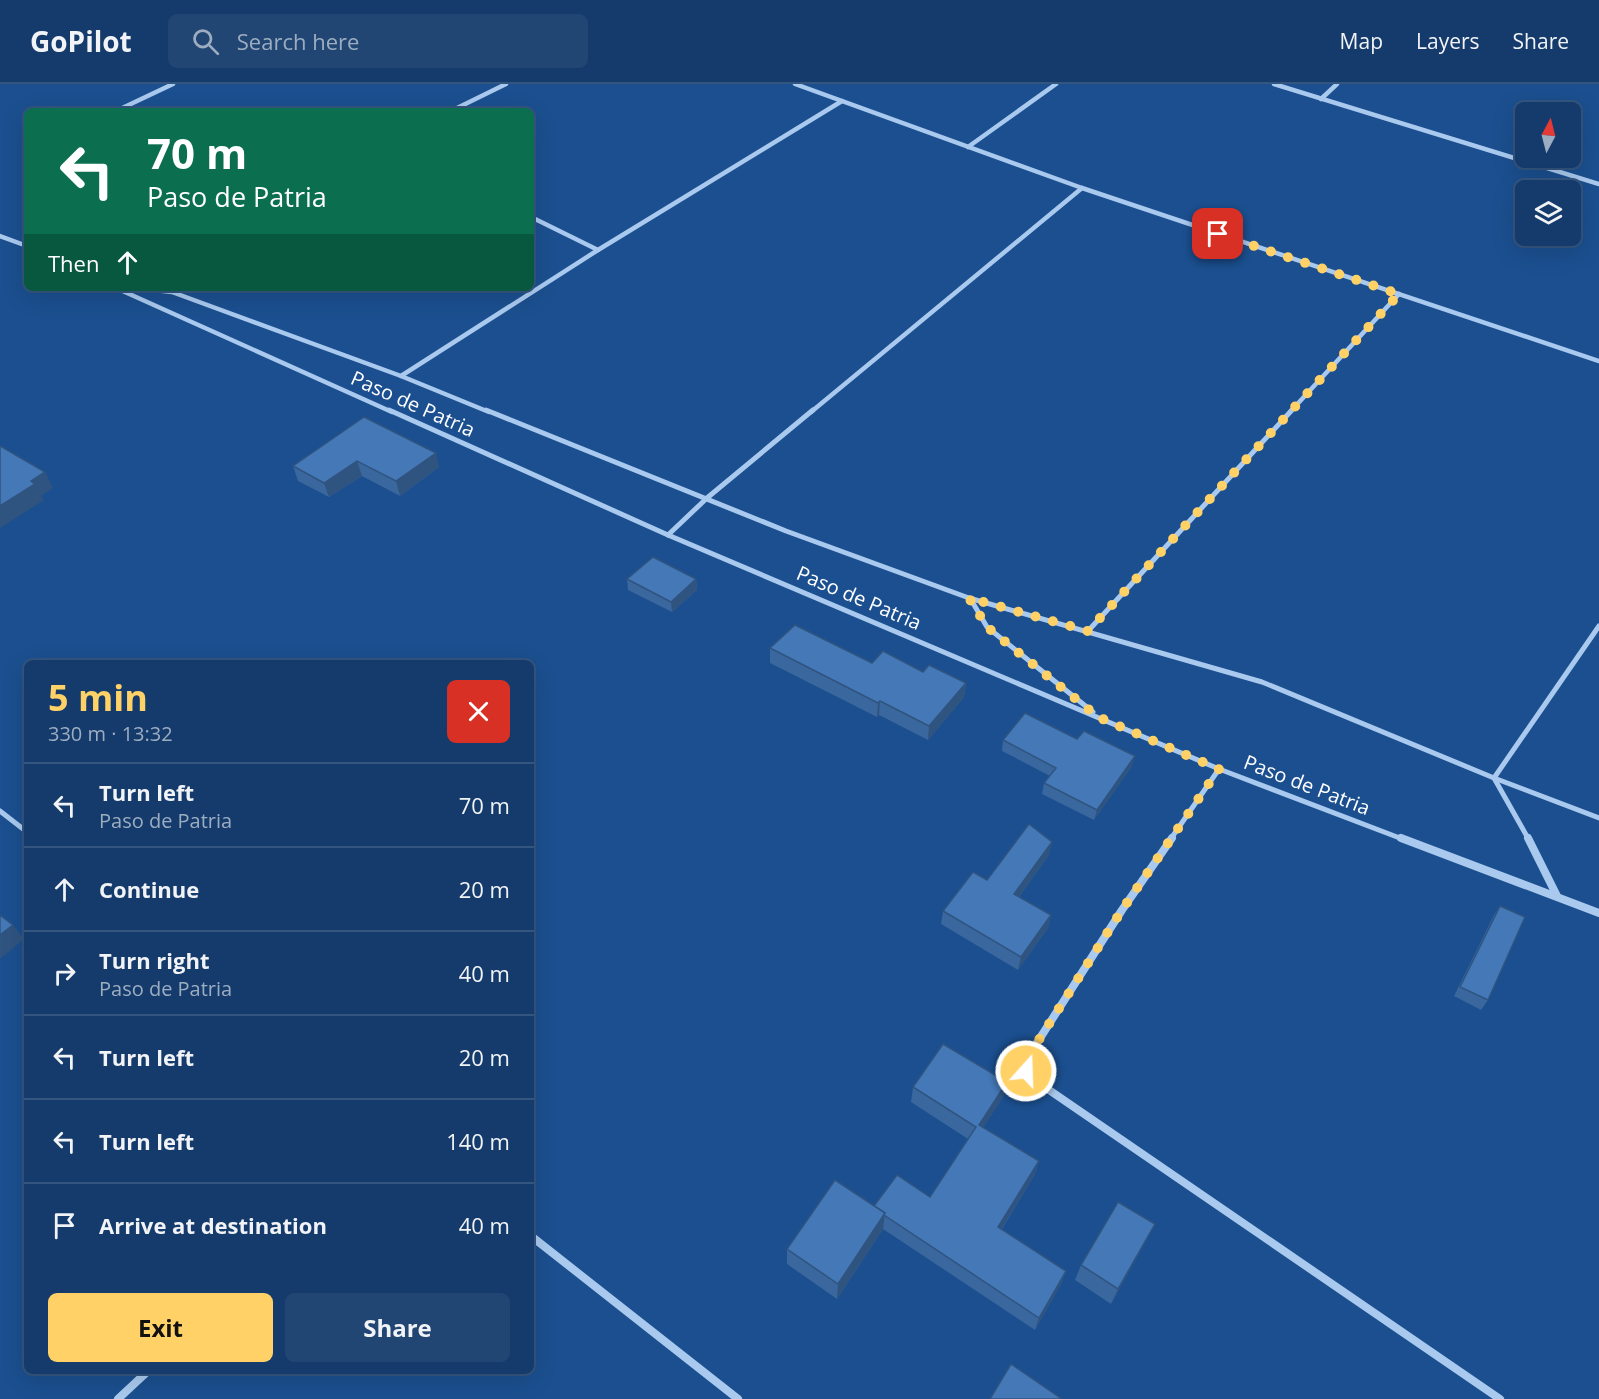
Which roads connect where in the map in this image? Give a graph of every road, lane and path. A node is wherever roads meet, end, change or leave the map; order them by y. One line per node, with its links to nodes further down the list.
1 (173, 84): 9 (street)
2 (506, 84): 10 (street)
3 (795, 84): 8 (street)
4 (1056, 84): 11 (street)
5 (1274, 84): 7 (street)
6 (1337, 84): 7 (street)
7 (1321, 99): 12 (street)
8 (842, 101): 11 (street); 17 (street)
9 (122, 108)
10 (457, 108)
11 (968, 147): 13 (street)
12 (1599, 184)
13 (1082, 188): 22 (street); 25 (street)
14 (534, 218): 17 (street)
15 (0, 236): 16 (street)
16 (24, 245)
17 (598, 250): 20 (street)
18 (123, 291): 26 (street, Paso de Patria)
19 (163, 291): 24 (street, Paso de Patria)
20 (534, 291)
21 (534, 291): 24 (street)
22 (1399, 294): 23 (street); 29 (street)
23 (1599, 361)
24 (401, 376): 25 (street, Paso de Patria)
25 (706, 498): 26 (street); 27 (street, Paso de Patria)
26 (668, 535): 30 (street, Paso de Patria)
27 (969, 598): 29 (street, Paso de Patria); 30 (street)
28 (1599, 626): 32 (street)
29 (1088, 631): 32 (street, Paso de Patria)
30 (1098, 717): 31 (street, Paso de Patria)
31 (1219, 769): 36 (street, Paso de Patria); 42 (street)
32 (1494, 778): 34 (street, Paso de Patria); 36 (street)
33 (0, 811): 35 (street)
34 (1599, 818)
35 (24, 830)
36 (1557, 896): 37 (street, Paso de Patria)
37 (1599, 913)
38 (534, 1238): 41 (street)
39 (145, 1374): 40 (street)
40 (118, 1399)
41 (738, 1399)
42 (1500, 1399)

